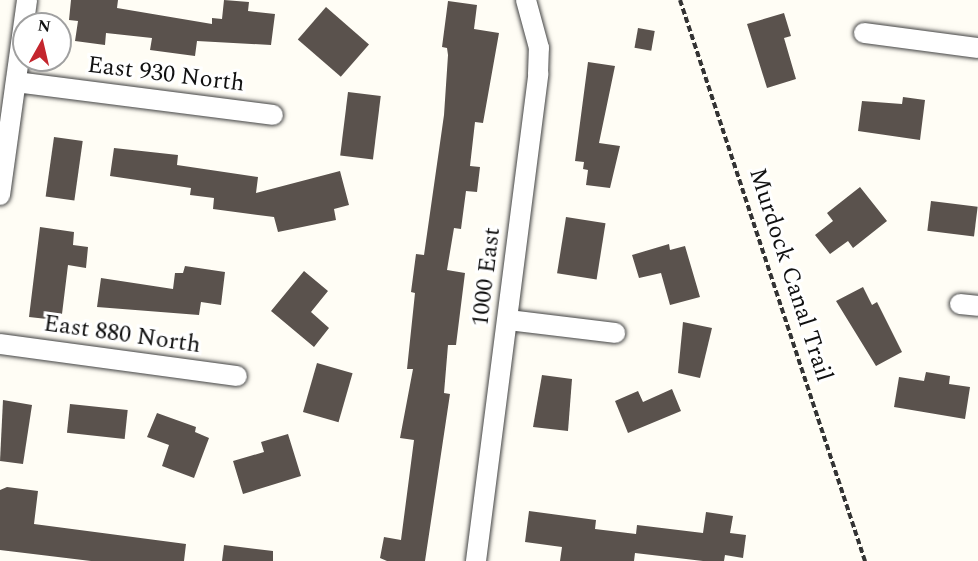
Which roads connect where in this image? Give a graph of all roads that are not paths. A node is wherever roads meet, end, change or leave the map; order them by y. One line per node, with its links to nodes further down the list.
1 (27, 0): 5 (street)
2 (526, 0): 8 (street, 1000 East)
3 (864, 33): 4 (street)
4 (978, 48)
5 (16, 82): 6 (street, East 930 North); 7 (street)
6 (273, 115)
7 (0, 195)
8 (508, 320): 9 (street); 12 (street, 1000 East)
9 (615, 333)
10 (0, 344): 11 (street, East 880 North)
11 (237, 376)
12 (476, 561)

